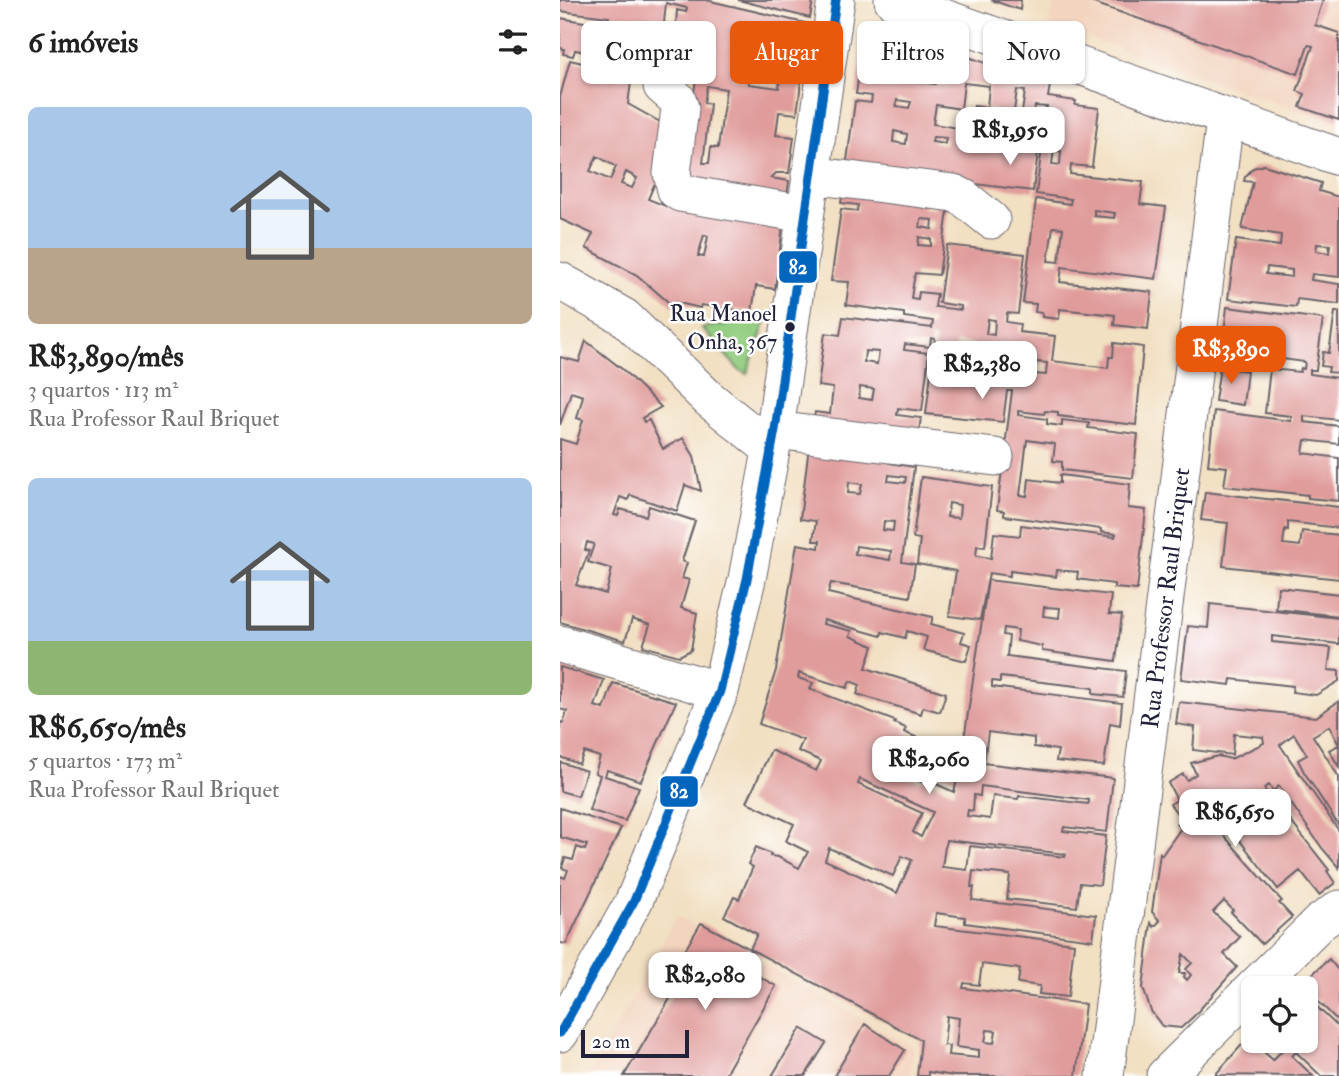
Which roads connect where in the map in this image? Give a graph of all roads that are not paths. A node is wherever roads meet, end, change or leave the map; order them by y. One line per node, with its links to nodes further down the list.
1 (836, 0): 6 (street)
2 (893, 0): 4 (street)
3 (662, 86): 7 (street)
4 (1225, 119): 5 (street); 17 (street, Rua Professor Raul Briquet)
5 (1339, 158)
6 (810, 175): 7 (street); 8 (street)
7 (804, 215): 10 (street)
8 (991, 219)
9 (560, 281): 10 (street)
10 (773, 439): 11 (street); 13 (street)
11 (995, 457)
12 (560, 644): 13 (street)
13 (720, 691): 15 (street)
14 (1339, 909): 18 (street)
15 (576, 975): 16 (street)
16 (560, 1033)
17 (1105, 1076)
18 (1165, 1076)

